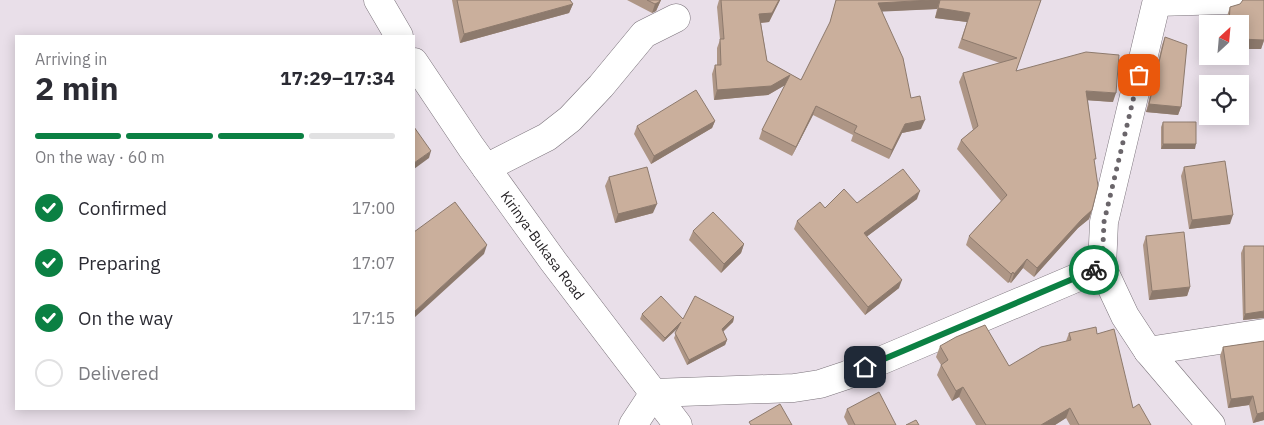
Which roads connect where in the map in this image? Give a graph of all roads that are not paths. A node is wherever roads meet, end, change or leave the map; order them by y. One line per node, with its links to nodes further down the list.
1 (378, 0): 5 (street)
2 (1228, 0): 3 (street)
3 (1157, 1): 8 (street)
4 (676, 18): 7 (street)
5 (398, 35)
6 (415, 63): 7 (street, Kirinya-Bukasa Road)
7 (486, 168): 11 (street, Kirinya-Bukasa Road)
8 (1102, 267): 10 (street); 11 (street)
9 (1264, 333): 10 (street)
10 (1148, 351): 14 (street)
11 (654, 393): 12 (street); 13 (street, Kirinya-Bukasa Road)
12 (633, 425)
13 (678, 425)
14 (1211, 425)

